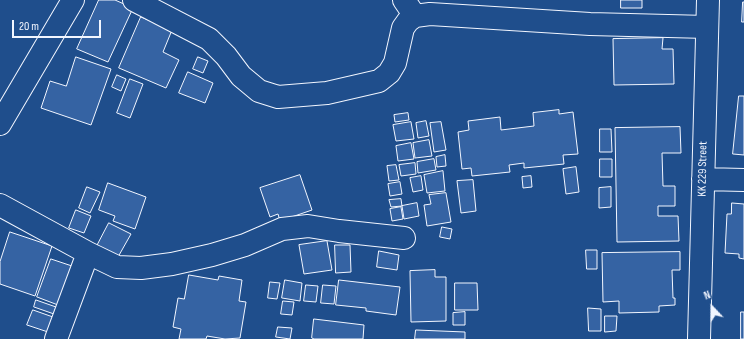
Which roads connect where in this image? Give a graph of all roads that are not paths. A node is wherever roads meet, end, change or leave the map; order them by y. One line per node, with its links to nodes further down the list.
1 (73, 0): 6 (street)
2 (134, 0): 4 (street)
3 (708, 0): 5 (street, KK 229 Street)
4 (410, 8): 5 (street)
5 (707, 27): 7 (street, KK 229 Street)
6 (0, 124)
7 (703, 179): 8 (street); 13 (street, KK 229 Street)
8 (744, 180)
9 (0, 205): 11 (street)
10 (404, 238): 11 (street)
11 (88, 253): 12 (street)
12 (56, 339)
13 (699, 339)

